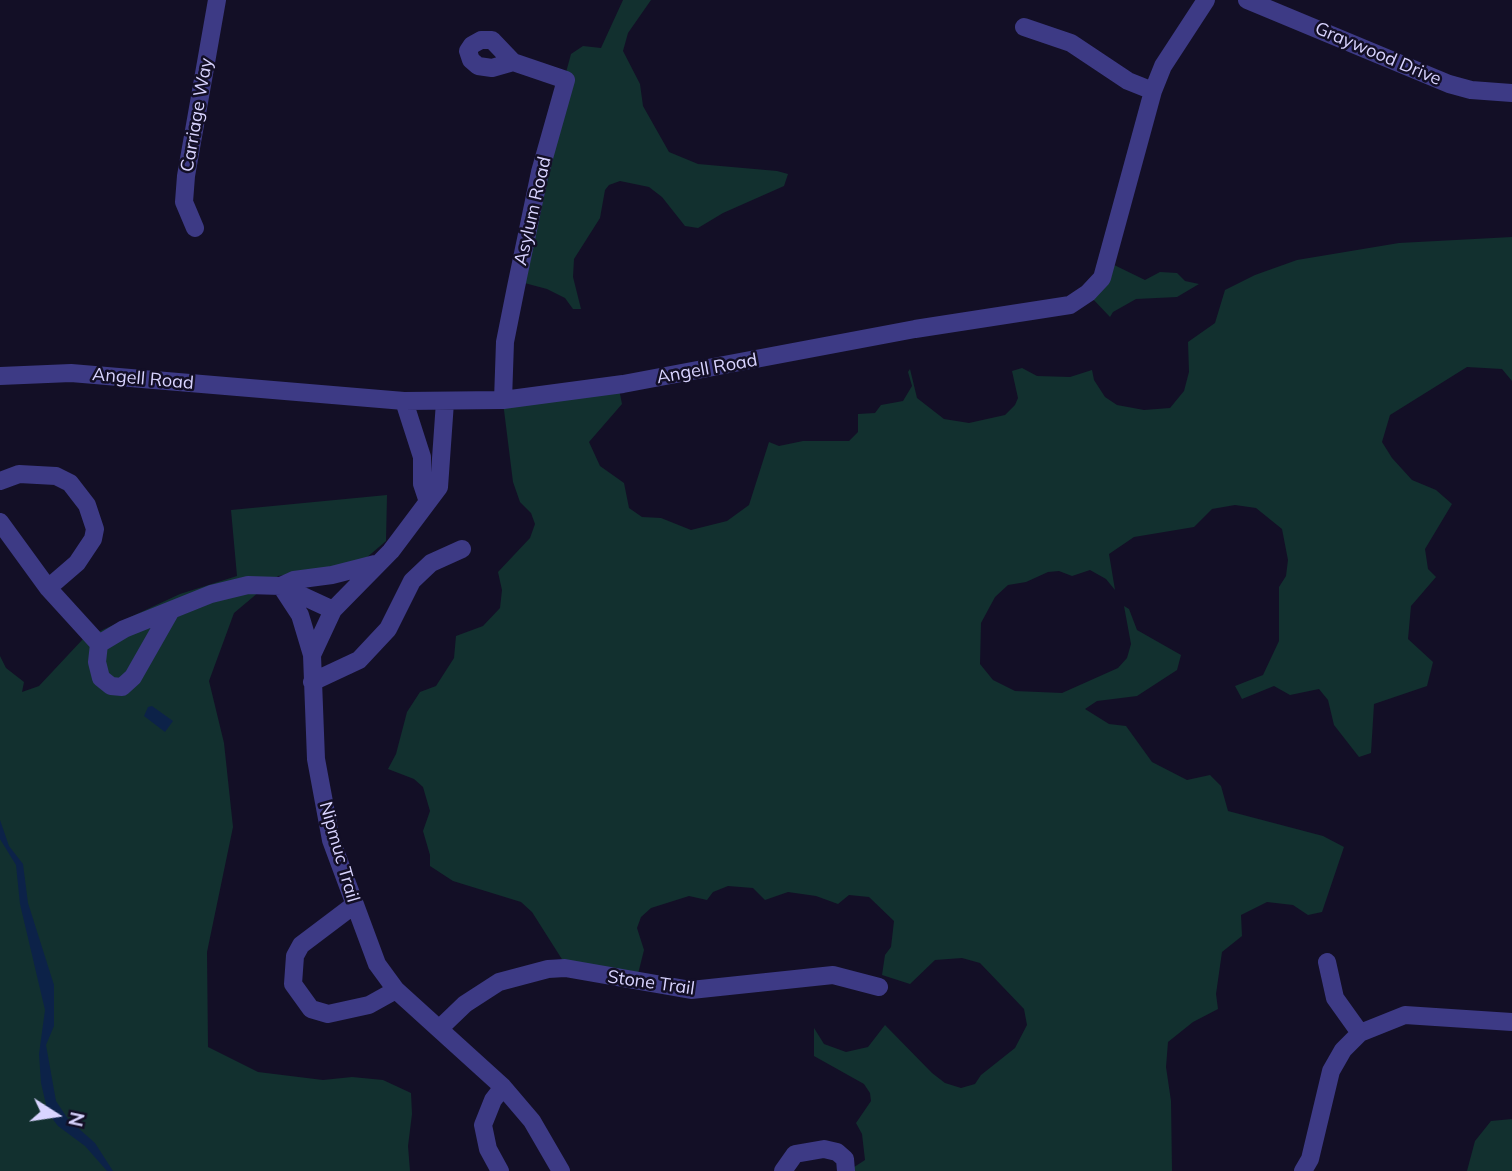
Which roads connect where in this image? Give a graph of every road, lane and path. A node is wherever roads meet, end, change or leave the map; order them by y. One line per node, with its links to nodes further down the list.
1 (217, 0): 8 (street, Carriage Way)
2 (1206, 0): 6 (street, Angell Road)
3 (1247, 0): 7 (street, Graywood Drive)
4 (1024, 27): 6 (street)
5 (513, 62): 10 (street, Asylum Road)
6 (1153, 91): 10 (street, Angell Road)
7 (1512, 93)
8 (195, 228)
9 (0, 376): 11 (street, Angell Road)
10 (503, 400): 12 (street, Angell Road)
11 (404, 401): 12 (street, Angell Road); 14 (street)
12 (445, 402): 14 (street, Nipmuc Trail)
13 (0, 481): 19 (street)
14 (427, 499): 17 (street, Nipmuc Trail)
15 (0, 522): 19 (street)
16 (462, 549): 24 (street)
17 (375, 565): 18 (street); 20 (street, Nipmuc Trail)
18 (281, 586): 20 (street); 21 (street); 23 (street)
19 (48, 588): 22 (street)
20 (333, 610): 23 (street, Nipmuc Trail)
21 (170, 612): 22 (street); 22 (street)
22 (99, 644)
23 (312, 655): 24 (street, Nipmuc Trail)
24 (312, 682): 25 (street, Nipmuc Trail)
25 (354, 905): 28 (street, Nipmuc Trail); 28 (street)
26 (1327, 962): 31 (street)
27 (878, 987): 30 (street, Stone Trail)
28 (396, 990): 30 (street, Nipmuc Trail)
29 (1512, 1023): 31 (street)
30 (440, 1028): 32 (street, Nipmuc Trail)
31 (1360, 1033): 37 (street)
32 (503, 1087): 33 (street); 34 (street, Nipmuc Trail)
33 (500, 1171)
34 (561, 1171)
35 (783, 1171): 36 (street)
36 (846, 1171)
37 (1303, 1171)

